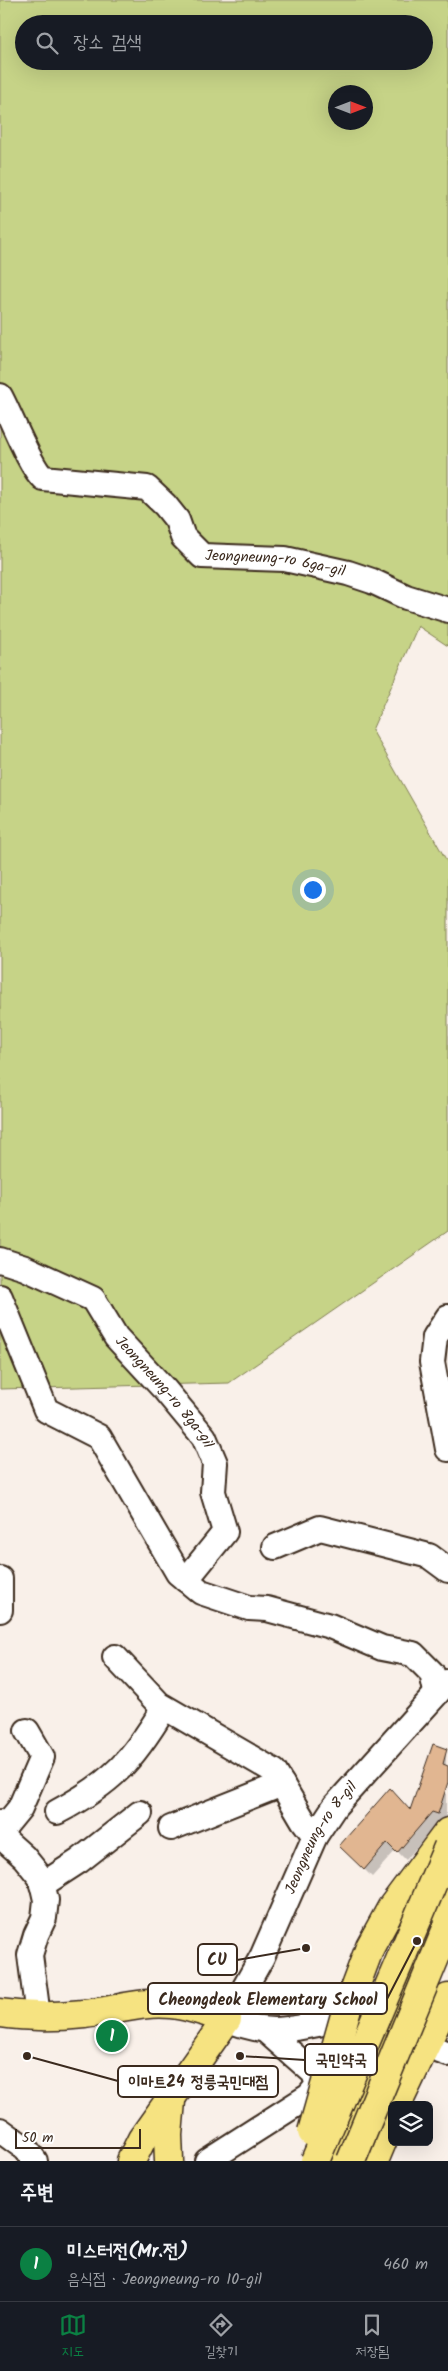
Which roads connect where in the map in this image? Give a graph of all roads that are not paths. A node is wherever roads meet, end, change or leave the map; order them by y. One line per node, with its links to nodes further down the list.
1 (0, 396): 2 (street, Jeongneung-ro 6ga-gil)
2 (448, 610)
3 (0, 1260): 10 (street, Jeongneung-ro 8ga-gil)
4 (0, 1297): 10 (street)
5 (448, 1317): 6 (street)
6 (448, 1449)
7 (275, 1547): 8 (street)
8 (448, 1570)
9 (0, 1579): 11 (street)
10 (186, 1580): 13 (street)
11 (0, 1610)
12 (115, 1657): 14 (street)
13 (442, 1686): 22 (street, Jeongneung-ro 8-gil)
14 (164, 1708): 16 (street); 17 (street)
15 (27, 1731): 19 (street)
16 (282, 1784): 20 (street); 22 (street)
17 (57, 1812)
18 (140, 1813): 24 (street)
19 (1, 1826): 24 (street)
20 (171, 1828)
21 (448, 1832): 46 (main road, bridge)
22 (315, 1836): 33 (street, Jeongneung-ro 8-gil)
23 (448, 1847): 47 (main road, bridge)
24 (42, 1885): 32 (street)
25 (448, 1890): 37 (main road)
26 (448, 1926): 36 (main road, bridge)
27 (448, 1946): 30 (street)
28 (448, 1957): 36 (main road, bridge)
29 (448, 1998): 36 (main road)
30 (422, 2010): 36 (street); 37 (street)
31 (0, 2013): 32 (main road)
32 (38, 2016): 33 (main road)
33 (227, 2019): 35 (street); 42 (main road)
34 (338, 2020): 35 (street)
35 (265, 2030): 45 (street)
36 (425, 2045): 38 (main road); 49 (main road, bridge)
37 (368, 2076): 39 (main road)
38 (400, 2101)
39 (351, 2109): 46 (main road); 47 (main road); 48 (main road)
40 (388, 2128): 50 (main road)
41 (0, 2130): 43 (street)
42 (161, 2146): 44 (main road)
43 (35, 2161)
44 (131, 2161)
45 (207, 2161)
46 (304, 2161)
47 (315, 2161)
48 (329, 2161)
49 (351, 2161)
50 (374, 2161)

